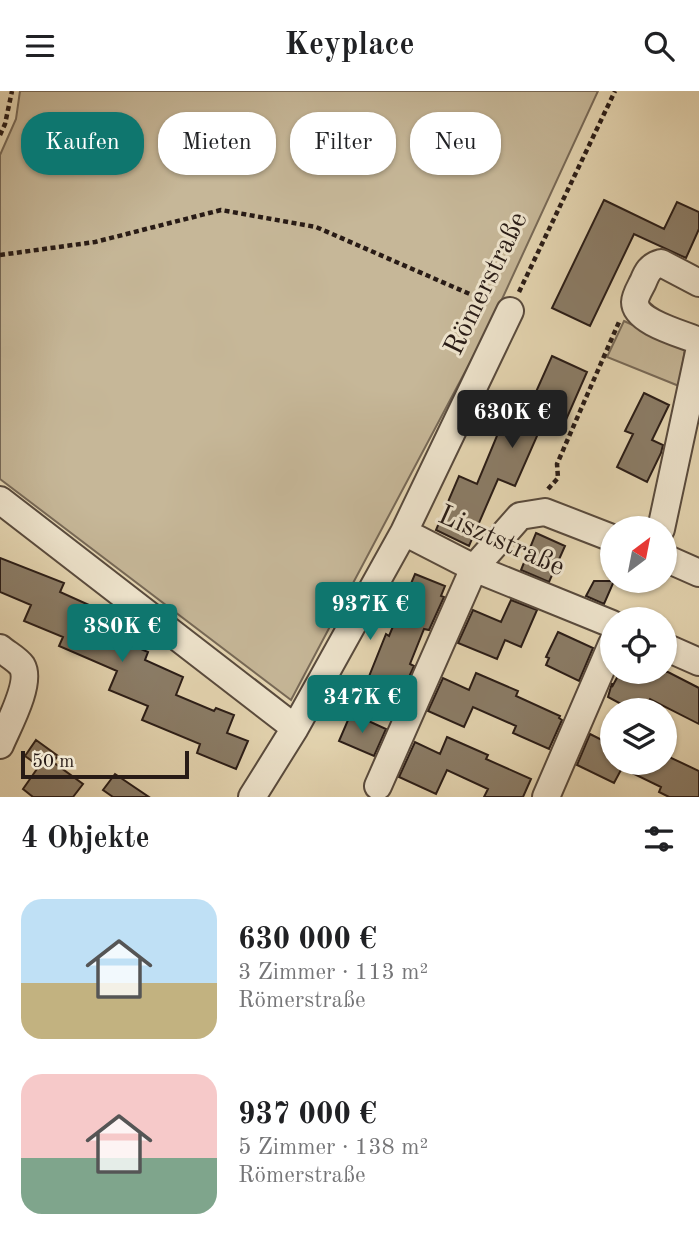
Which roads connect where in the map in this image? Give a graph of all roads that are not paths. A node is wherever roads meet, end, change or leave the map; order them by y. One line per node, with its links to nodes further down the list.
1 (699, 283): 3 (street)
2 (510, 311): 7 (street, Römerstraße)
3 (699, 341)
4 (699, 352): 6 (street)
5 (0, 500): 17 (street)
6 (664, 516)
7 (404, 532): 10 (street, Lisztstraße); 17 (street, Römerstraße)
8 (600, 533): 10 (street)
9 (677, 563): 11 (street)
10 (474, 568): 12 (street, Lisztstraße); 19 (street)
11 (699, 573)
12 (600, 619)
13 (0, 648): 18 (street)
14 (677, 652): 15 (street)
15 (699, 661)
16 (600, 671): 21 (street)
17 (295, 728): 20 (street, Römerstraße)
18 (0, 745)
19 (378, 786)
20 (252, 797)
21 (546, 797)

